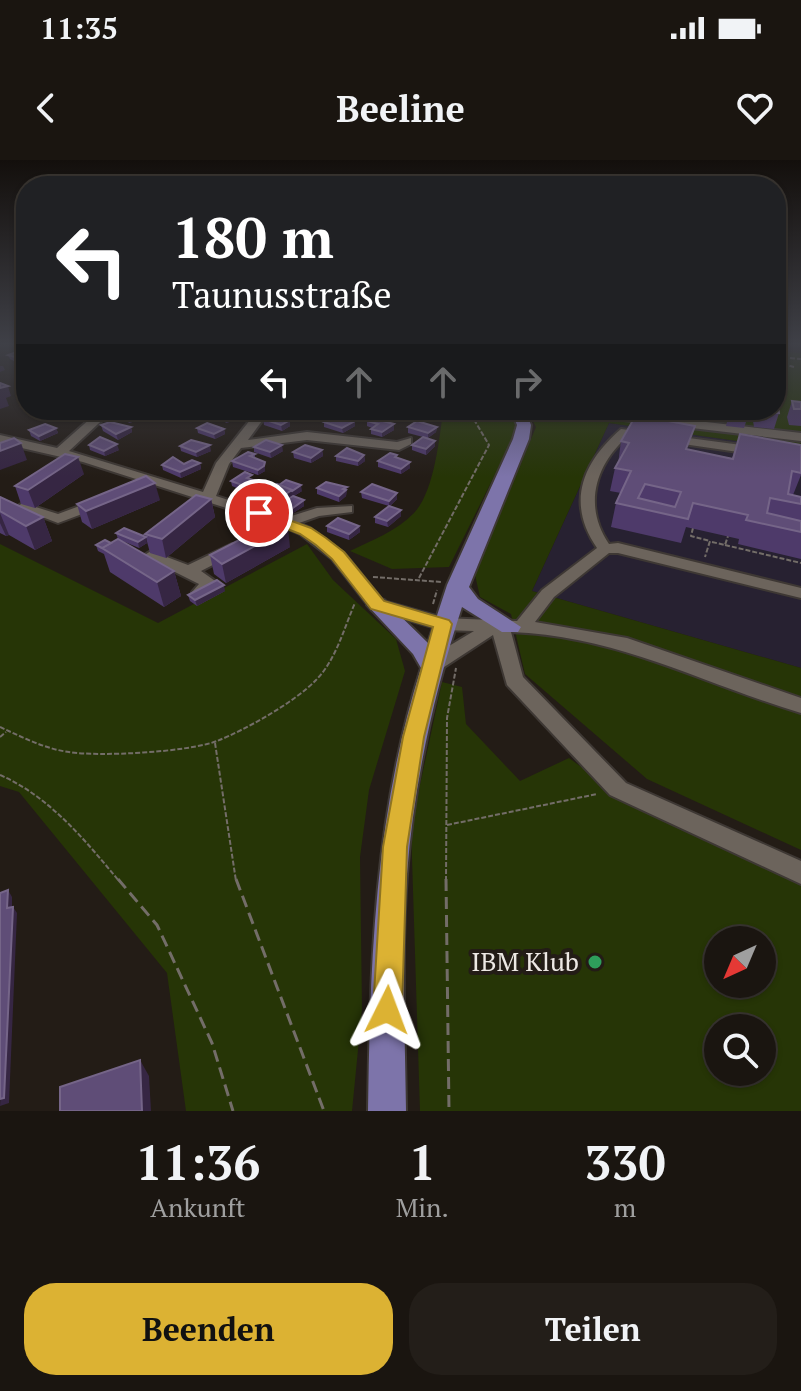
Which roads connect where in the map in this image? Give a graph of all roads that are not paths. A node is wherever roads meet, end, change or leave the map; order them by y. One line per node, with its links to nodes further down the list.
1 (96, 420): 10 (street)
2 (256, 420): 9 (street)
3 (522, 420): 21 (main road)
4 (657, 420): 5 (street)
5 (801, 437)
6 (0, 439): 8 (street)
7 (407, 441): 9 (street)
8 (23, 444): 10 (street); 11 (street)
9 (235, 445): 14 (street)
10 (60, 452): 13 (street)
11 (0, 453)
12 (801, 457): 18 (street)
13 (156, 480): 14 (street); 15 (street)
14 (209, 495): 17 (street)
15 (23, 507)
16 (347, 509): 17 (street)
17 (284, 522): 20 (street); 24 (street)
18 (605, 549): 23 (street); 26 (street)
19 (151, 556): 20 (street)
20 (189, 571): 22 (street)
21 (448, 583): 25 (main road); 26 (main road)
22 (200, 592)
23 (801, 593)
24 (374, 601): 25 (street); 27 (main road)
25 (443, 624): 26 (street); 27 (main road)
26 (507, 627): 27 (street); 28 (street); 29 (street)
27 (431, 666): 30 (main road)
28 (801, 706)
29 (801, 873)
30 (387, 1111)

